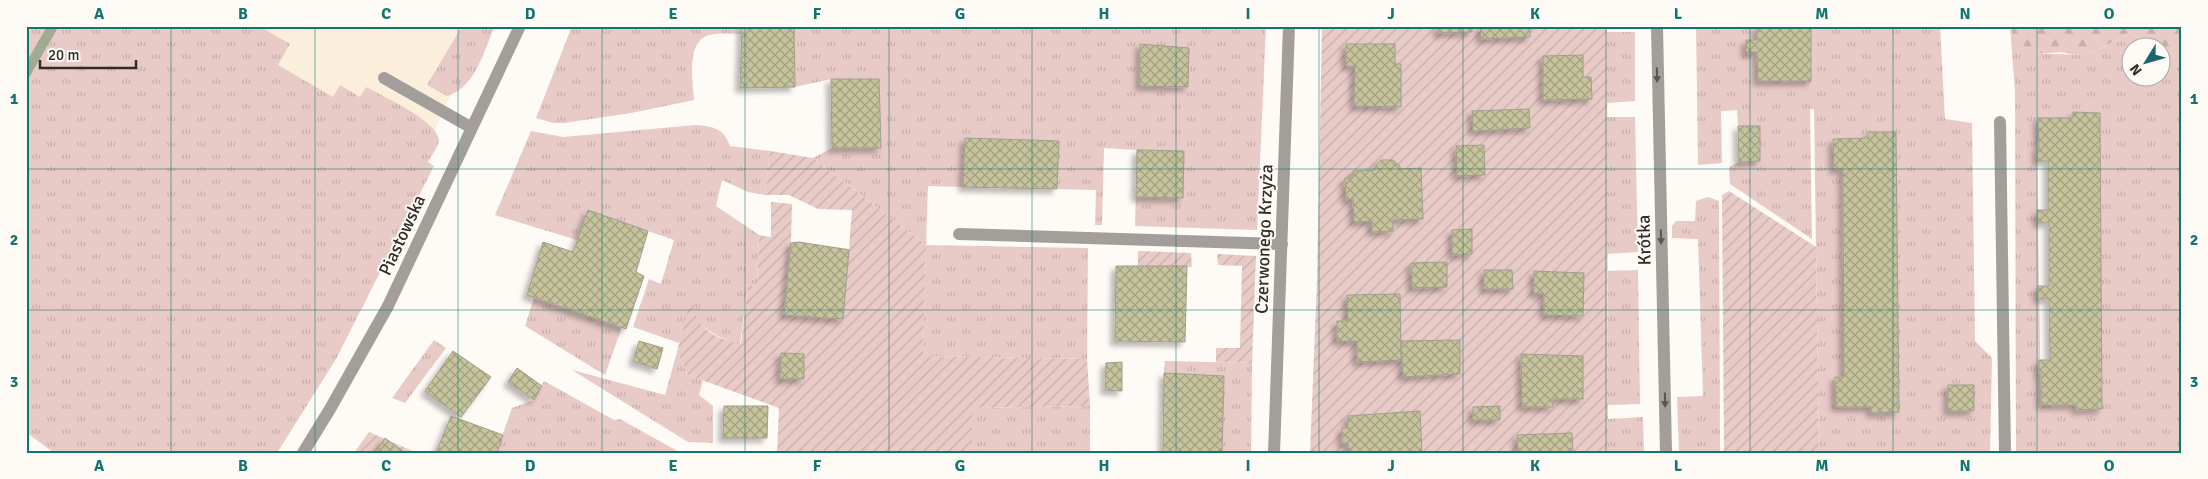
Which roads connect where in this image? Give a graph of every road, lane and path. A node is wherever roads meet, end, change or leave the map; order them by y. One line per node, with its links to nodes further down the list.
1 (520, 26): 6 (street, Piastowska)
2 (1289, 26): 8 (street, Czerwonego Krzyża)
3 (1657, 26): 11 (street, Krótka, one-way to 11)
4 (384, 78): 6 (street)
5 (2000, 122): 12 (street)
6 (472, 128): 9 (street, Piastowska)
7 (959, 234): 8 (street)
8 (1282, 244): 10 (street, Czerwonego Krzyża)
9 (303, 453)
10 (1274, 453)
11 (1666, 453)
12 (2005, 453)

